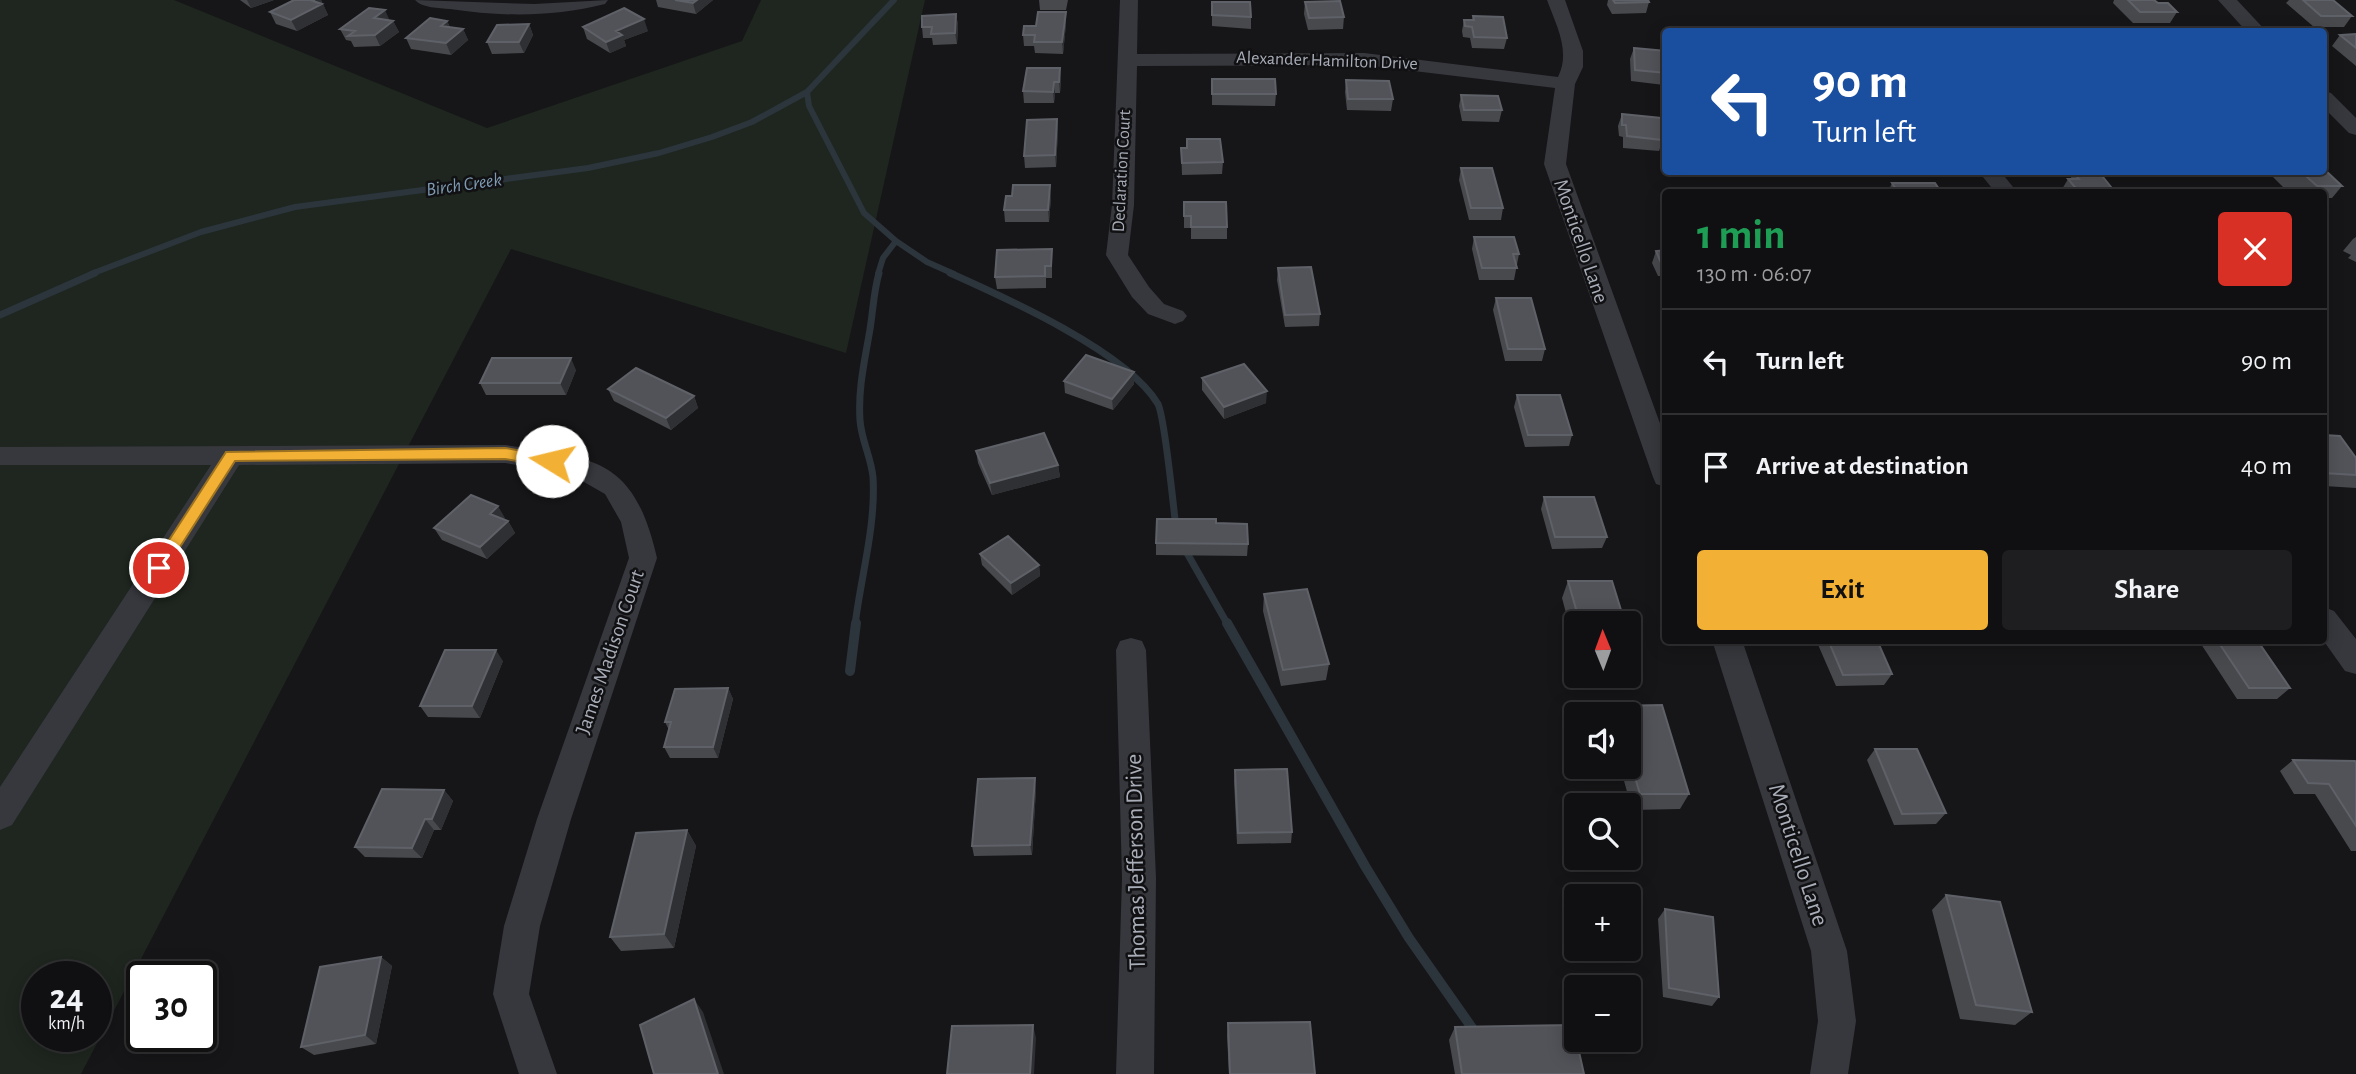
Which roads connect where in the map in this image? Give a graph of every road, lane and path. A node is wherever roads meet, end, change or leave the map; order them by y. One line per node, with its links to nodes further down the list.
1 (424, 0): 2 (street)
2 (599, 0)
3 (1129, 0): 7 (street, Declaration Court)
4 (1556, 0): 8 (street, Monticello Lane)
5 (2227, 0): 6 (street)
6 (2255, 28)
7 (1129, 60): 8 (street, Alexander Hamilton Drive); 13 (street, Declaration Court)
8 (1565, 84): 16 (street, Monticello Lane)
9 (2327, 100): 10 (street)
10 (2356, 129)
11 (1992, 175): 12 (street)
12 (2004, 189)
13 (1175, 316)
14 (0, 456): 15 (street, James Madison Court)
15 (231, 456): 21 (street); 22 (street, James Madison Court)
16 (1662, 466)
17 (2327, 623): 20 (street)
18 (1728, 644): 24 (street, Monticello Lane)
19 (1131, 650): 23 (street, Thomas Jefferson Drive)
20 (2356, 662)
21 (0, 815)
22 (538, 1074)
23 (1135, 1074)
24 (1829, 1074)

